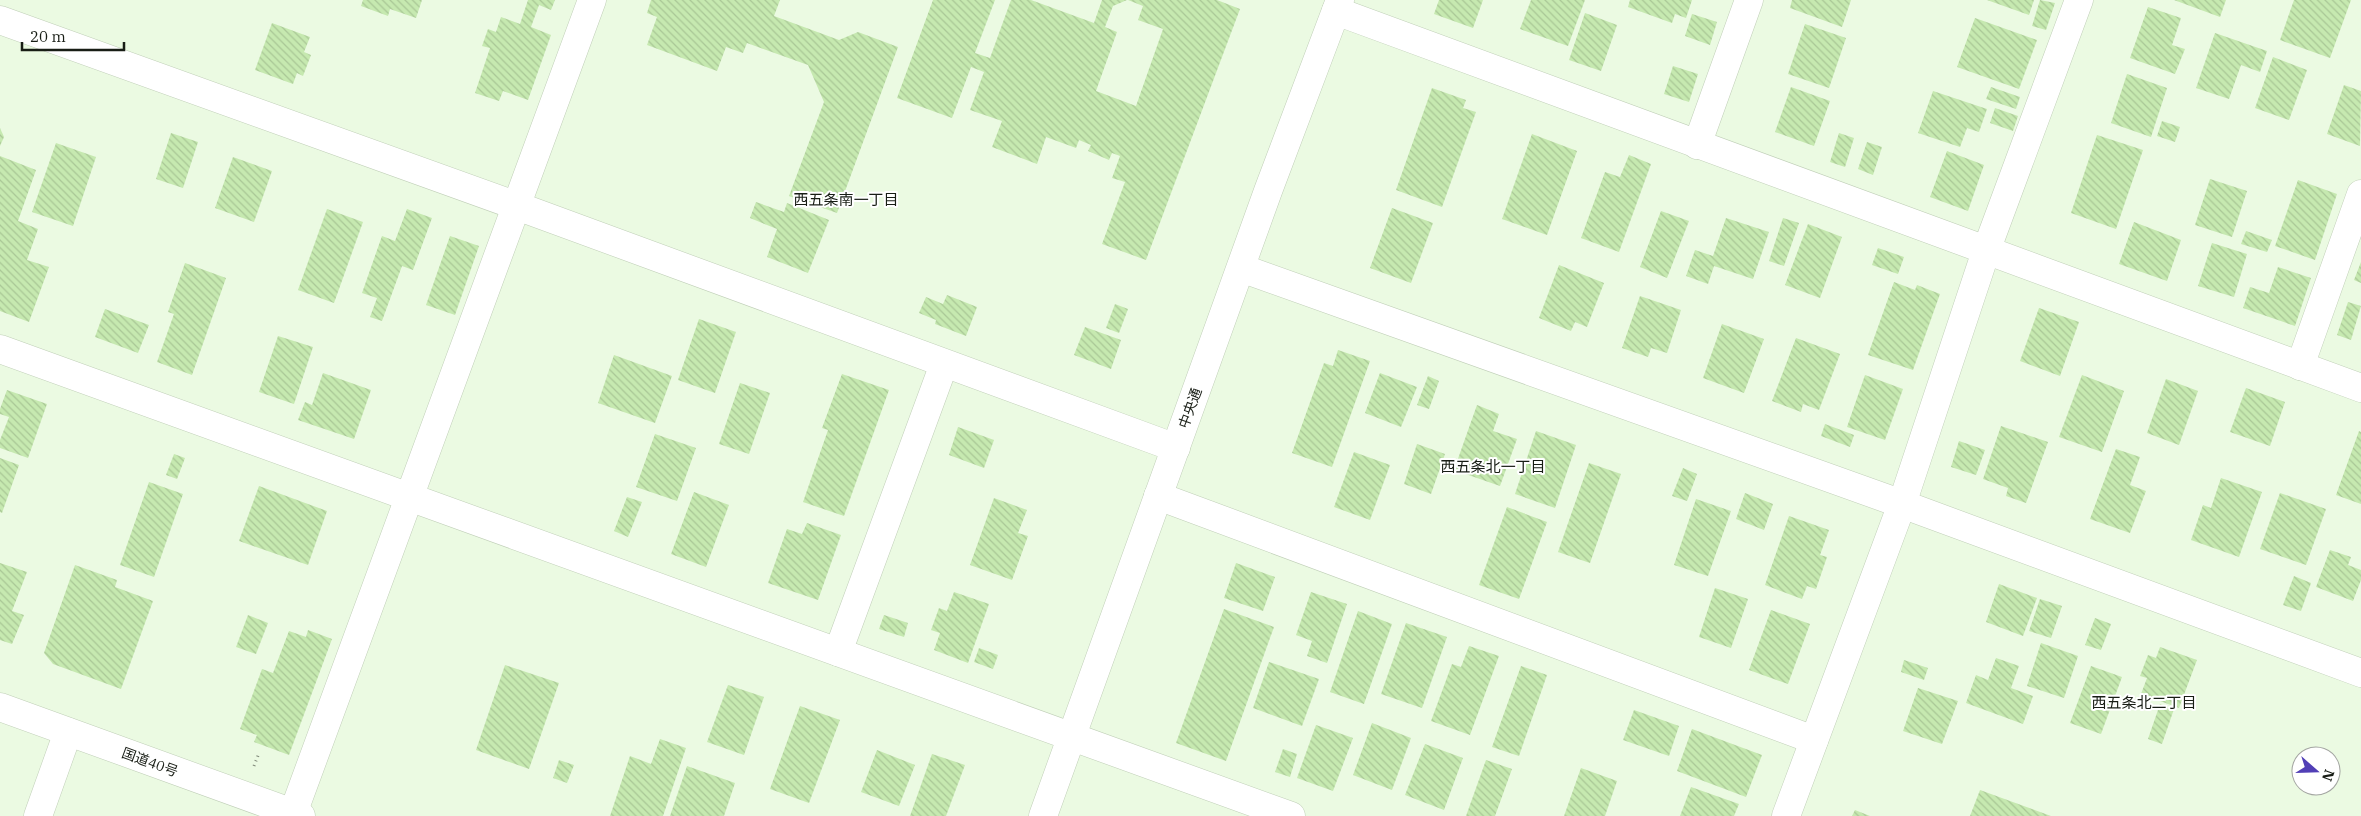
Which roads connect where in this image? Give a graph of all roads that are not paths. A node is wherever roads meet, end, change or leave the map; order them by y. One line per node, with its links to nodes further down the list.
1 (592, 0): 8 (main road)
2 (1749, 0): 6 (main road)
3 (2079, 0): 9 (main road)
4 (1338, 6): 6 (main road); 10 (main road, 中央通)
5 (0, 20): 8 (main road)
6 (1697, 145): 9 (main road)
7 (2361, 194): 13 (main road)
8 (517, 206): 12 (main road); 17 (main road)
9 (1986, 251): 13 (main road); 18 (main road)
10 (1241, 268): 15 (main road, 中央通); 18 (main road)
11 (0, 349): 17 (main road)
12 (944, 364): 15 (main road); 19 (main road)
13 (2300, 366): 14 (main road)
14 (2361, 388)
15 (1176, 448): 16 (main road, 中央通)
16 (1158, 496): 23 (main road, 中央通); 24 (main road)
17 (409, 497): 19 (main road); 25 (main road)
18 (1902, 504): 20 (main road); 24 (main road)
19 (838, 652): 23 (main road)
20 (2361, 673)
21 (0, 708): 22 (main road, 国道40号)
22 (68, 732): 25 (main road, 国道40号); 26 (main road)
23 (1070, 735): 27 (main road, 中央通); 28 (main road)
24 (1814, 740): 29 (main road)
25 (295, 815)
26 (38, 816)
27 (1042, 816)
28 (1291, 816)
29 (1786, 816)

